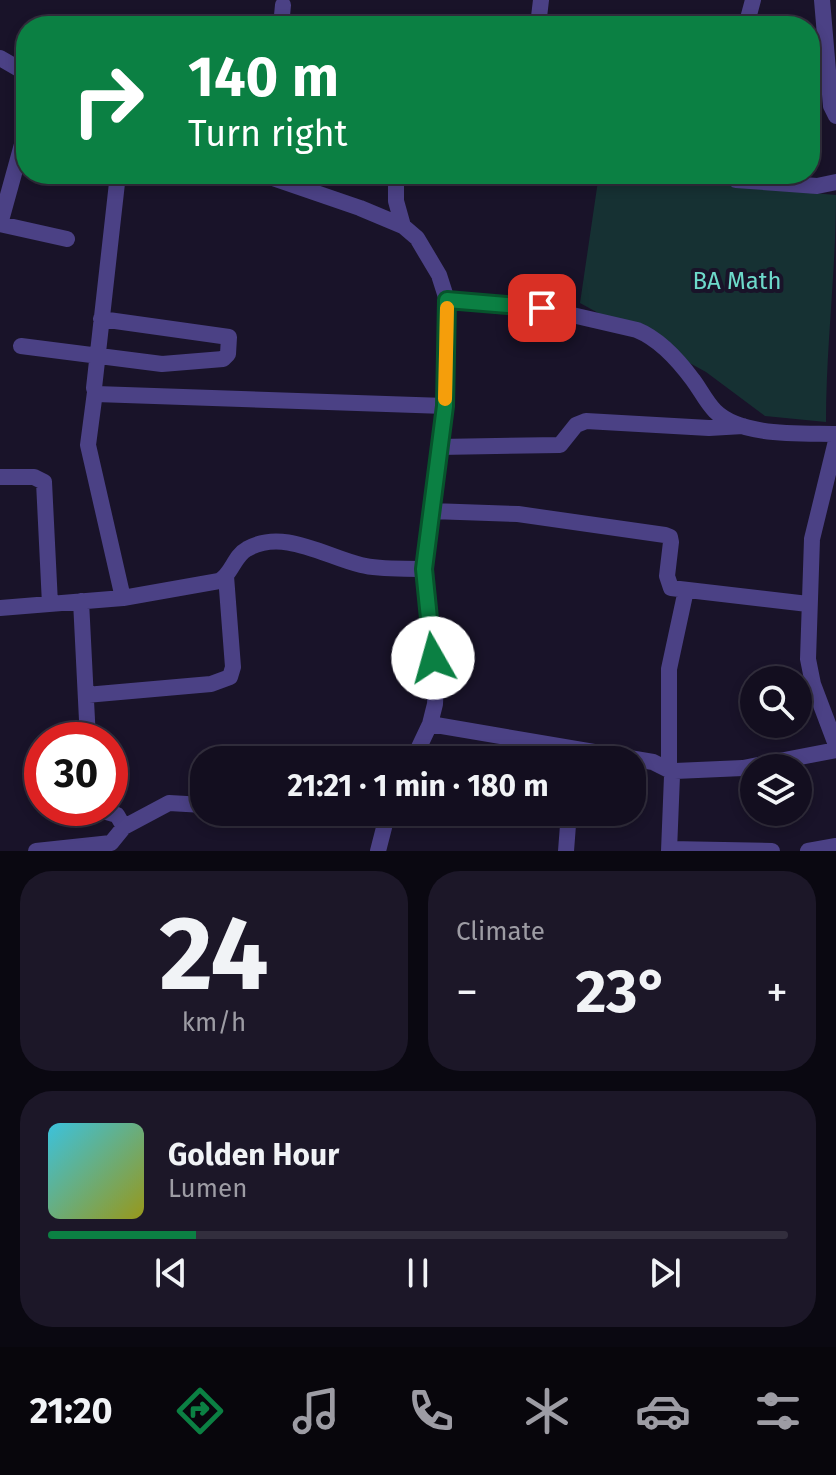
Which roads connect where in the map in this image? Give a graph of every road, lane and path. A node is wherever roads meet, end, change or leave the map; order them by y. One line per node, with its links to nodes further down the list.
1 (822, 0): 4 (street)
2 (283, 5): 3 (street)
3 (282, 16)
4 (836, 116)
5 (16, 166): 11 (street)
6 (836, 182): 10 (street)
7 (117, 184): 15 (street)
8 (290, 184): 12 (street)
9 (396, 184): 12 (street)
10 (790, 184)
11 (0, 224): 13 (street)
12 (403, 226): 14 (street)
13 (67, 239)
14 (447, 300): 19 (street); 20 (street)
15 (101, 319): 17 (street); 17 (street)
16 (21, 346): 17 (street)
17 (97, 354): 18 (street)
18 (95, 392): 19 (street); 29 (street)
19 (445, 406): 23 (street)
20 (744, 426): 21 (street); 23 (street)
21 (836, 434)
22 (836, 441): 32 (street)
23 (439, 447): 25 (street)
24 (0, 477): 31 (street)
25 (431, 511): 26 (street); 28 (street)
26 (424, 569): 27 (street); 36 (street)
27 (226, 576): 29 (street); 34 (street)
28 (686, 590): 32 (street); 41 (street)
29 (123, 598): 30 (street)
30 (81, 601): 31 (street); 34 (street)
31 (50, 604): 33 (street)
32 (808, 604): 39 (street)
33 (0, 608)
34 (86, 695): 35 (street)
35 (87, 722)
36 (430, 724): 37 (street); 38 (street)
37 (420, 746)
38 (533, 746)
39 (836, 747): 41 (street)
40 (646, 761): 41 (street)
41 (671, 771): 47 (street)
42 (190, 804): 45 (street)
43 (383, 826): 49 (street)
44 (568, 826): 50 (street)
45 (124, 827): 48 (street)
46 (836, 846): 52 (street)
47 (670, 850): 51 (street)
48 (36, 851)
49 (378, 851)
50 (566, 851)
51 (772, 851)
52 (808, 851)

